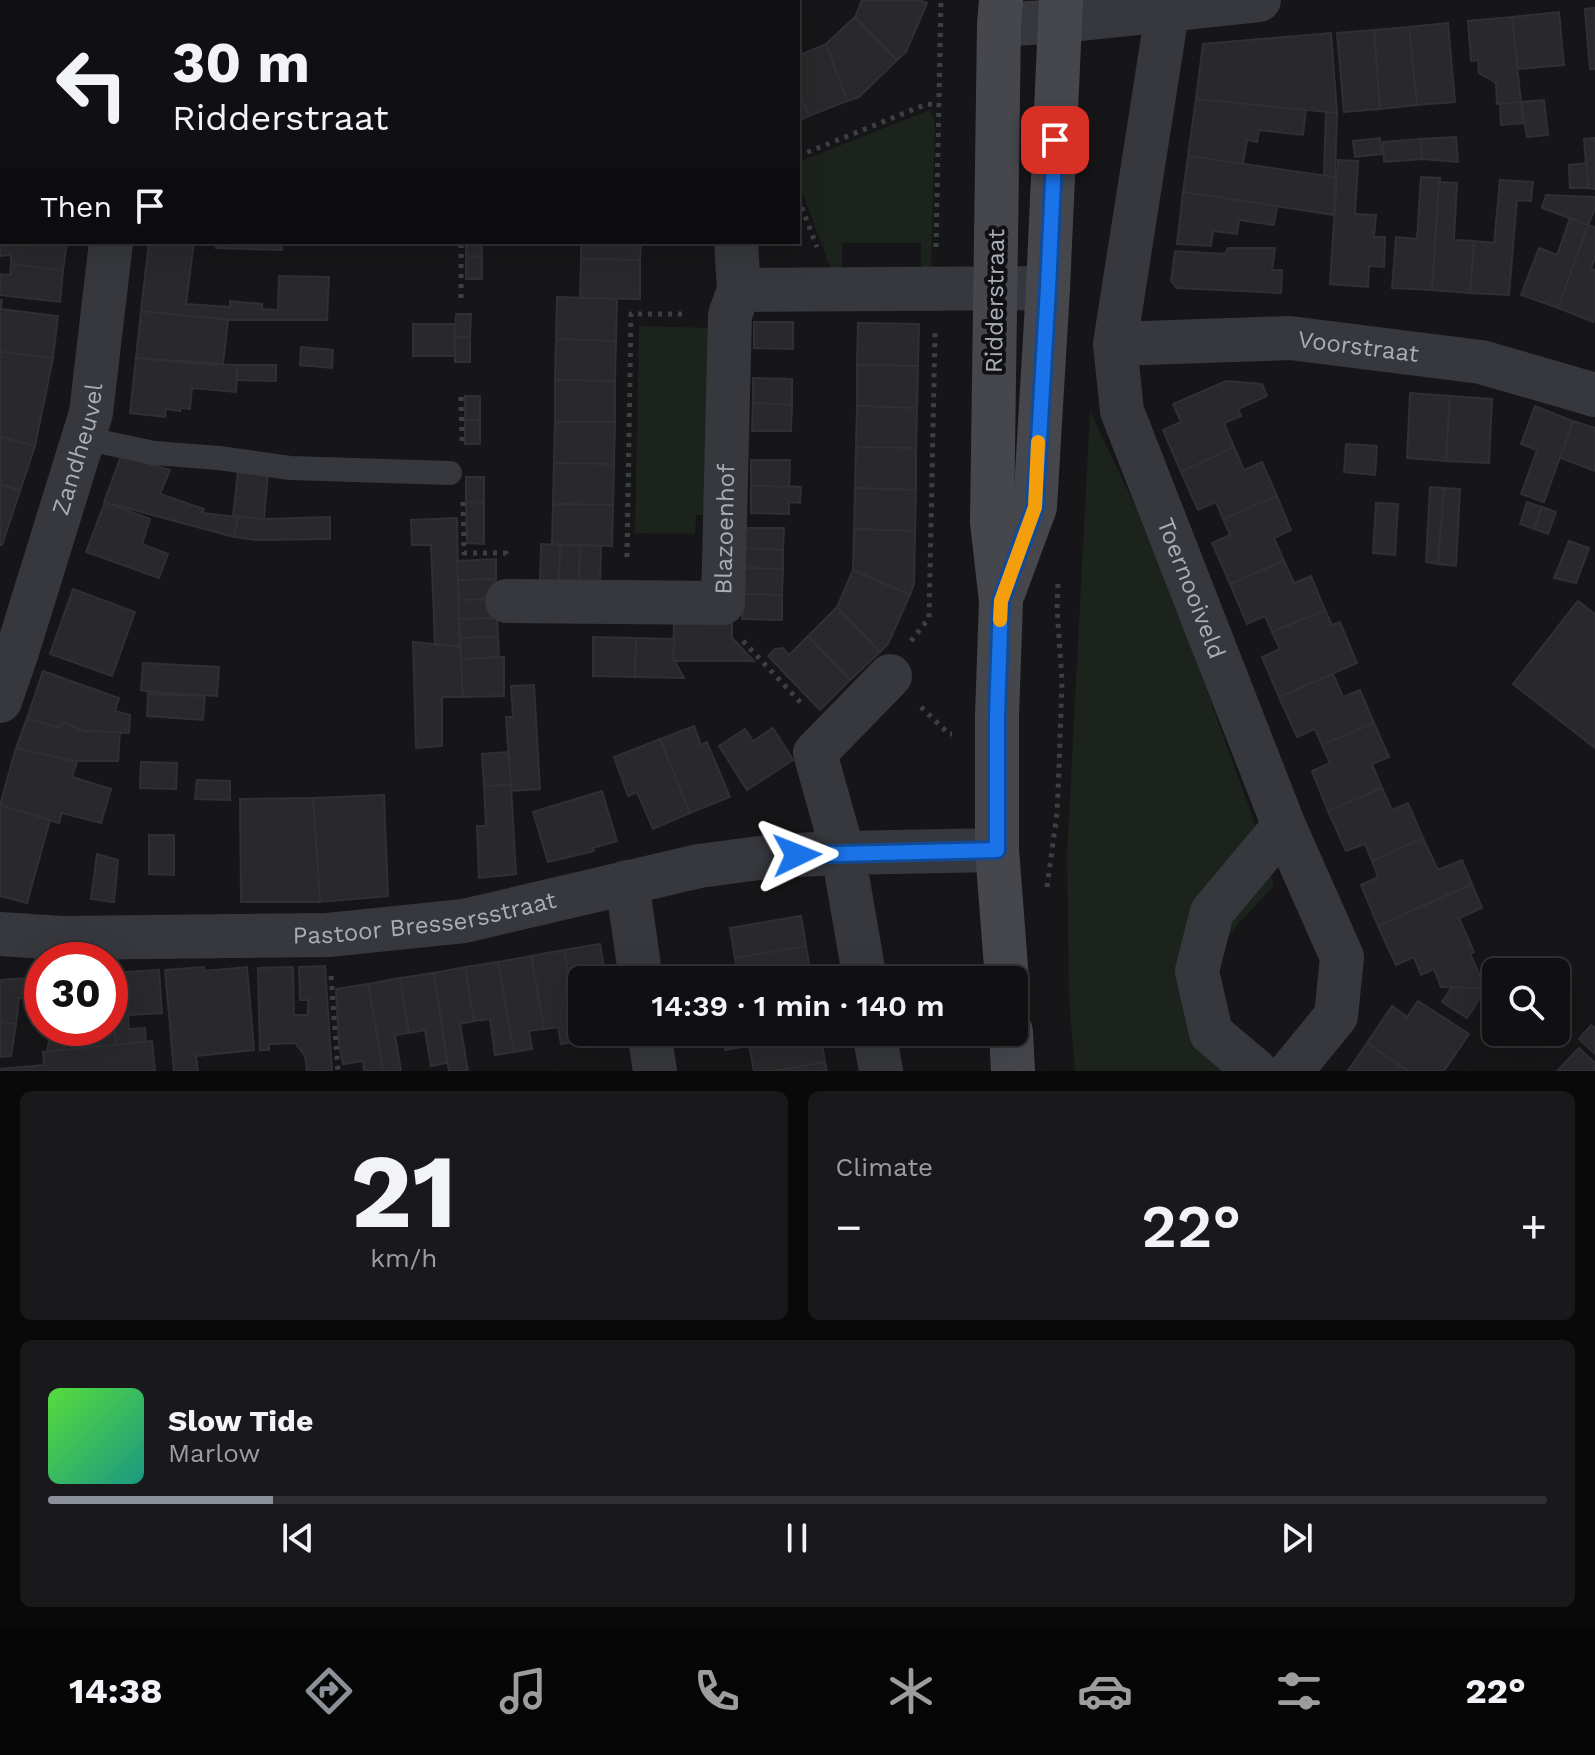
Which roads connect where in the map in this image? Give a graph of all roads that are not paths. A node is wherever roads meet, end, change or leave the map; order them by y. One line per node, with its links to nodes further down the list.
1 (1259, 0): 2 (street)
2 (1169, 5): 3 (street); 10 (street)
3 (1060, 11): 4 (street); 7 (street, Ridderstraat)
4 (1000, 13): 8 (street, Ridderstraat)
5 (111, 244): 12 (street, Zandheuvel)
6 (736, 244): 9 (street, Blazoenhof)
7 (1048, 288): 8 (street); 15 (street, Ridderstraat)
8 (996, 289): 9 (street); 15 (street, Ridderstraat)
9 (735, 302): 14 (street, Blazoenhof)
10 (1115, 344): 11 (street, Voorstraat); 19 (street, Toernooiveld)
11 (1595, 395)
12 (83, 438): 13 (lane); 16 (street, Zandheuvel)
13 (456, 483)
14 (507, 601)
15 (1001, 601): 20 (street, Ridderstraat)
16 (8, 649): 18 (street, Zandheuvel)
17 (890, 676): 21 (street)
18 (0, 701)
19 (1284, 826): 33 (street); 34 (street, Toernooiveld)
20 (997, 850): 21 (street, Pastoor Bressersstraat); 26 (street, Ridderstraat)
21 (843, 853): 22 (street, Pastoor Bressersstraat); 25 (street)
22 (627, 882): 23 (street, Pastoor Bressersstraat); 24 (street)
23 (0, 934)
24 (639, 966)
25 (863, 966)
26 (1006, 966)
27 (651, 1046): 30 (street)
28 (877, 1046): 31 (street)
29 (1012, 1046): 32 (street)
30 (655, 1071)
31 (881, 1071)
32 (1013, 1071)
33 (1256, 1071)
34 (1291, 1071)

